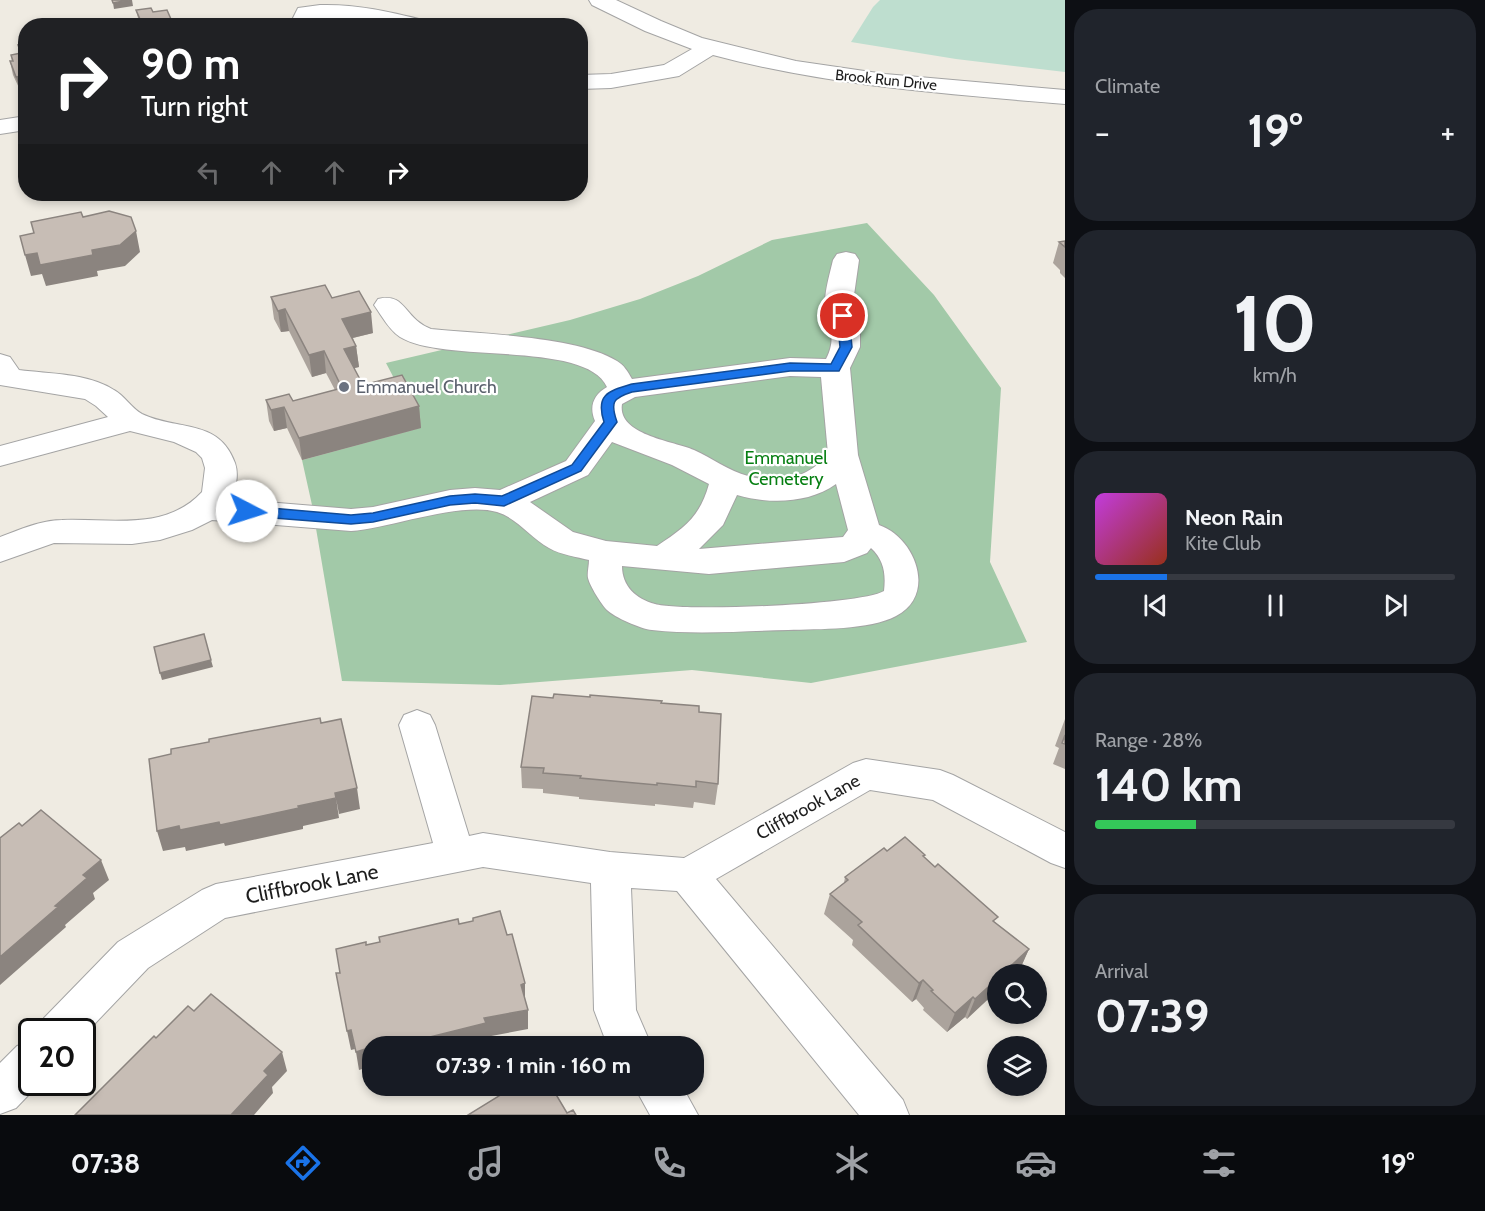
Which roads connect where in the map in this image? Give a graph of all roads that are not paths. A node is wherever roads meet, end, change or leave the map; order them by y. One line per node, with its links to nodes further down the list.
1 (600, 0): 5 (street, Brook Run Drive)
2 (318, 6): 3 (street); 4 (street)
3 (304, 18)
4 (386, 18)
5 (709, 48): 6 (street); 7 (street, Brook Run Drive)
6 (588, 82)
7 (1065, 97)
8 (18, 124): 9 (street)
9 (0, 127)
10 (846, 260): 13 (street)
11 (388, 305): 15 (street)
12 (0, 363): 14 (street)
13 (834, 368): 15 (street); 19 (street)
14 (40, 383): 16 (street); 17 (street)
15 (623, 391): 18 (street)
16 (0, 399)
17 (131, 421): 20 (street); 23 (street)
18 (610, 422): 21 (street); 22 (street)
19 (843, 455): 21 (street); 24 (street)
20 (0, 456)
21 (726, 478): 27 (street)
22 (504, 501): 23 (street); 26 (street)
23 (205, 507): 25 (street)
24 (865, 532): 26 (street); 27 (street)
25 (0, 550)
26 (606, 554): 27 (street)
27 (663, 558)
28 (417, 725): 30 (street)
29 (1065, 851): 32 (street, Cliffbrook Lane)
30 (456, 856): 31 (street, Cliffbrook Lane); 33 (street, Cliffbrook Lane)
31 (610, 869): 32 (street, Cliffbrook Lane); 34 (street)
32 (688, 875): 39 (street)
33 (72, 1018)
34 (626, 1036)
35 (18, 1074): 36 (street)
36 (0, 1093)
37 (663, 1096): 38 (street)
38 (676, 1115)
39 (887, 1115)

